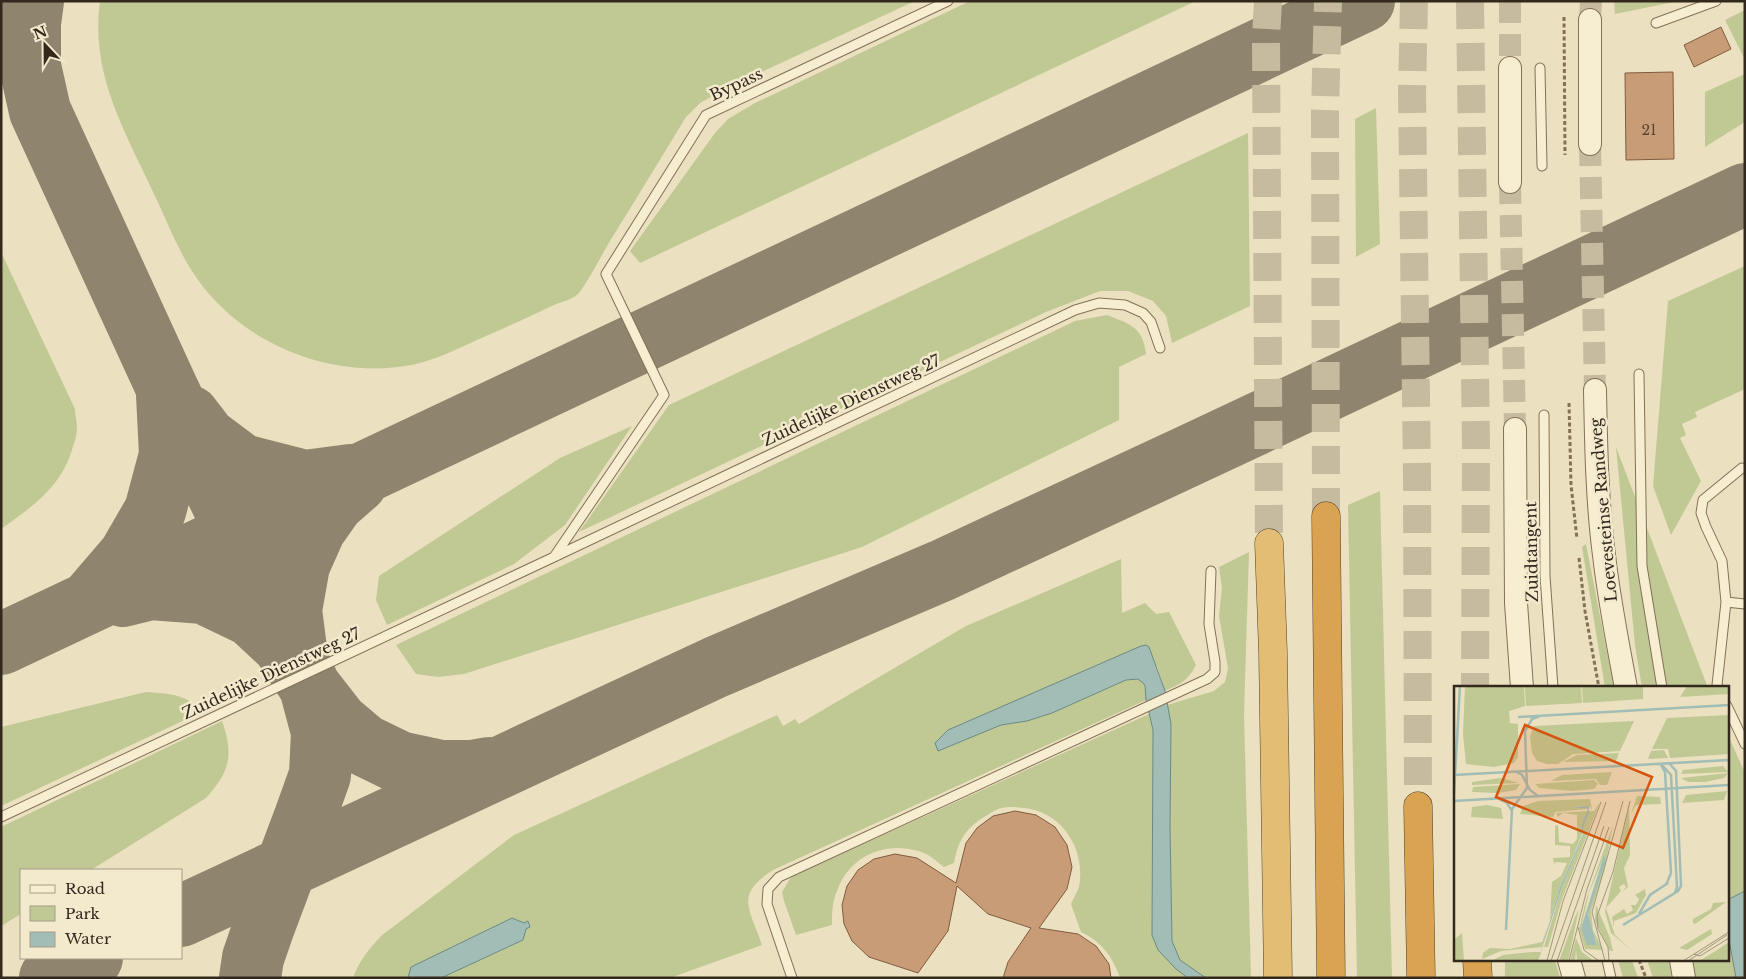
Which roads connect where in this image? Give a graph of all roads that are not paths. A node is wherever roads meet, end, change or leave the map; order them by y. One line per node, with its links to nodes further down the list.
1 (948, 1): 18 (lane, Bypass)
2 (1716, 1): 4 (lane)
3 (1590, 20): 7 (street)
4 (1656, 23)
5 (1510, 68): 9 (street)
6 (1540, 68): 8 (lane)
7 (1590, 144)
8 (1542, 166)
9 (1510, 182)
10 (1160, 348): 18 (lane, Zuidelijke Dienstweg 27)
11 (1639, 374): 25 (lane)
12 (1595, 390): 24 (street, Loevesteinse Randweg)
13 (1544, 415): 23 (lane, Zuidtangent)
14 (1515, 429): 22 (street)
15 (1742, 468): 20 (lane)
16 (1326, 516): 37 (highway)
17 (1269, 543): 36 (highway)
18 (554, 557): 30 (lane, Zuidelijke Dienstweg 27)
19 (1211, 571): 35 (lane)
20 (1726, 602): 21 (lane); 26 (lane)
21 (1745, 604)
22 (1522, 686)
23 (1553, 686)
24 (1626, 686)
25 (1662, 686)
26 (1717, 686)
27 (1728, 708): 28 (lane)
28 (1745, 744)
29 (1418, 806): 38 (highway)
30 (1, 817)
31 (1477, 962): 39 (highway)
32 (1570, 962): 40 (street)
33 (1608, 962): 41 (lane)
34 (1681, 962): 42 (street)
35 (792, 978)
36 (1278, 978)
37 (1331, 978)
38 (1421, 978)
39 (1478, 978)
40 (1574, 978)
41 (1612, 978)
42 (1684, 978)

